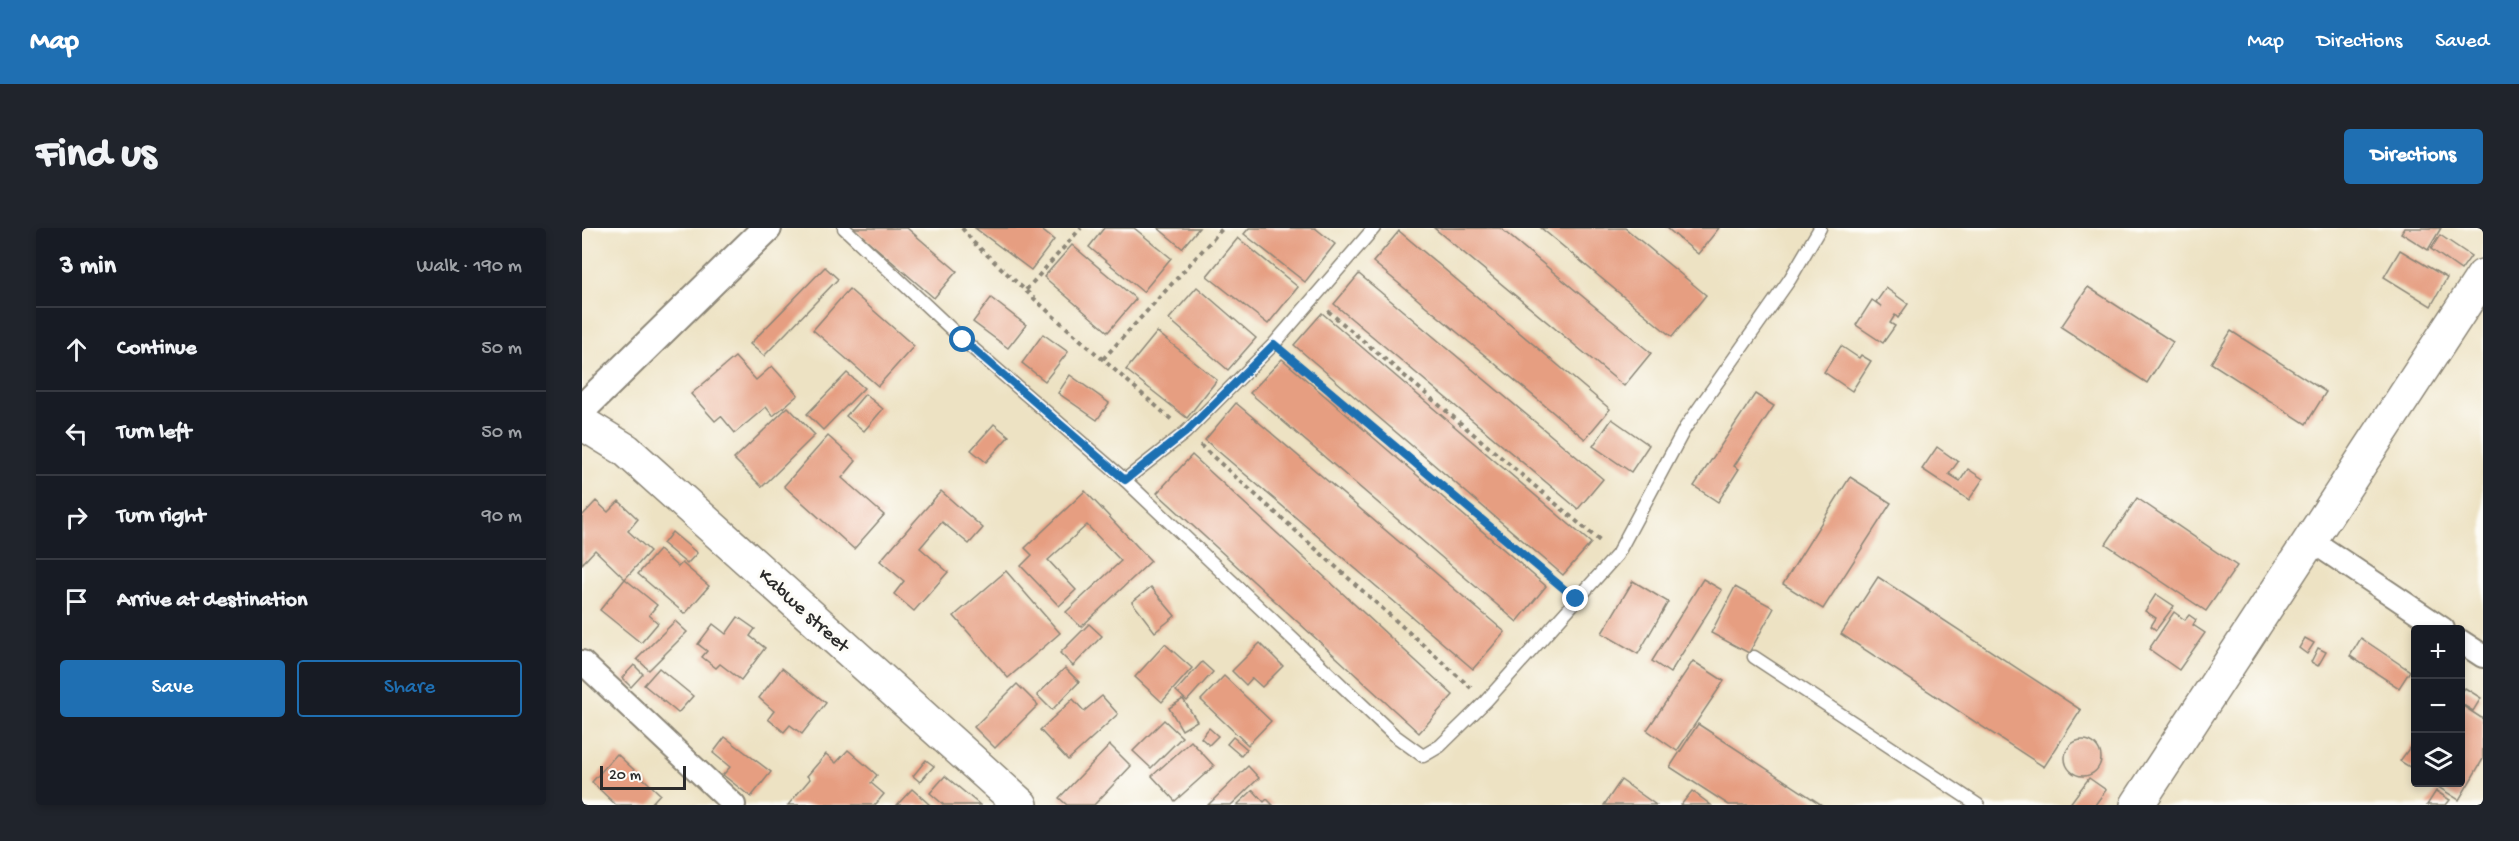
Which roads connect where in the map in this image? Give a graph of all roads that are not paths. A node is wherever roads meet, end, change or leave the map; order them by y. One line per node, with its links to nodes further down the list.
1 (767, 228): 6 (street)
2 (844, 228): 8 (lane)
3 (1374, 228): 8 (lane)
4 (1820, 228): 8 (lane)
5 (2483, 276): 9 (main road)
6 (582, 409)
7 (582, 423): 16 (main road, Kabwe street)
8 (1125, 480)
9 (2312, 541): 10 (street); 18 (main road)
10 (2436, 625)
11 (2465, 644): 12 (street)
12 (2483, 656)
13 (1754, 657): 17 (lane)
14 (582, 662): 15 (street)
15 (734, 805)
16 (1021, 805)
17 (1978, 805)
18 (2138, 805)

